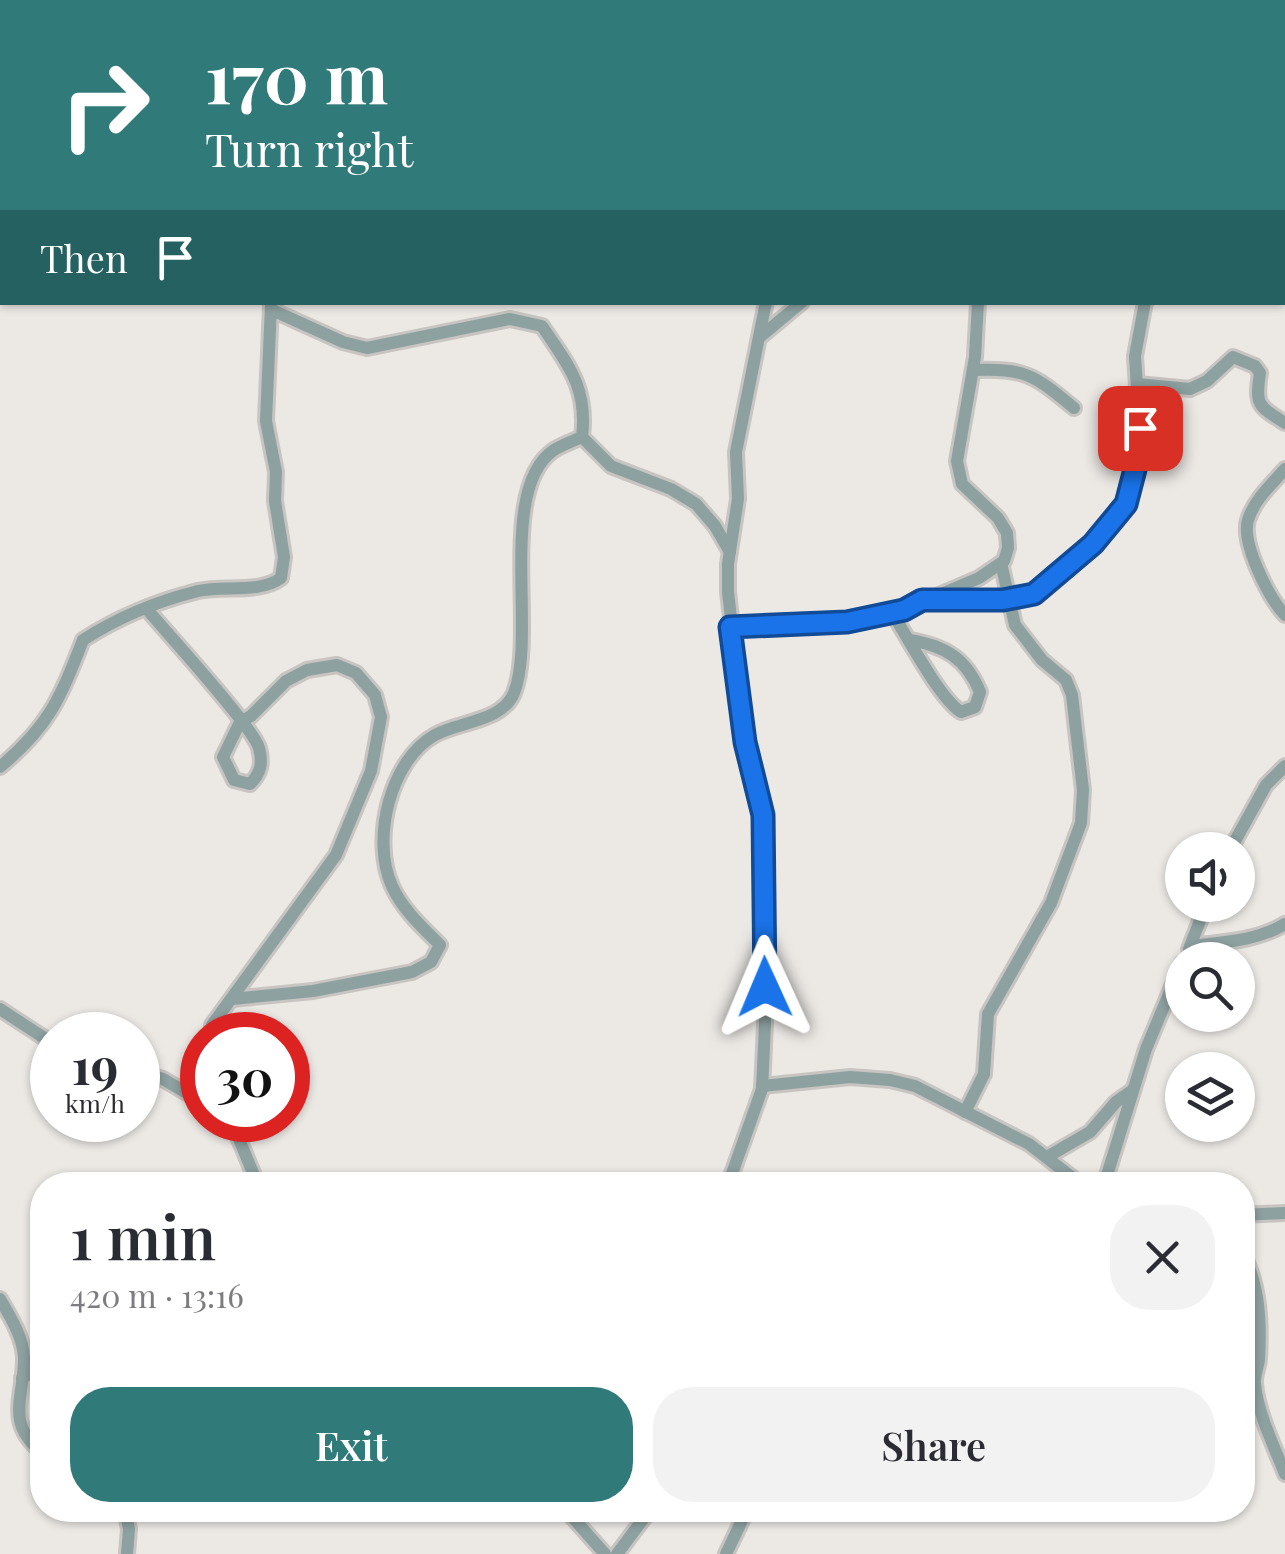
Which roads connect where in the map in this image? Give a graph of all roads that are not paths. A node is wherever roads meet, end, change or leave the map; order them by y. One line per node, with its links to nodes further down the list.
1 (765, 305): 6 (street)
2 (798, 305): 6 (street)
3 (978, 305): 7 (street)
4 (1144, 305): 8 (street)
5 (271, 306): 11 (street); 17 (street)
6 (760, 337): 13 (street)
7 (973, 370): 9 (street); 14 (street)
8 (1137, 384): 10 (street); 15 (street)
9 (1074, 408)
10 (1285, 423)
11 (582, 438): 13 (street); 27 (street)
12 (1285, 469): 19 (street)
13 (730, 552): 20 (street)
14 (1001, 564): 15 (street); 16 (street)
15 (1010, 599): 16 (street); 34 (street)
16 (922, 600): 18 (street)
17 (146, 608): 23 (street); 27 (street)
18 (892, 612): 20 (street); 21 (street)
19 (1285, 615)
20 (730, 627): 32 (street)
21 (910, 640): 21 (street)
22 (1285, 766): 24 (street)
23 (0, 767)
24 (1240, 832)
25 (1285, 924): 26 (street)
26 (1224, 942)
27 (232, 999): 30 (street)
28 (1165, 1004): 33 (street)
29 (0, 1009): 31 (street)
30 (222, 1012)
31 (30, 1029)
32 (762, 1086): 34 (street); 38 (street)
33 (1133, 1090): 36 (street); 40 (street)
34 (965, 1112): 36 (street)
35 (241, 1142): 37 (street)
36 (1047, 1158): 39 (street)
37 (253, 1172)
38 (733, 1172)
39 (1065, 1172)
40 (1108, 1172)
41 (1285, 1213): 42 (street)
42 (1255, 1214)
43 (1255, 1276): 47 (street)
44 (0, 1299): 46 (street)
45 (30, 1374): 46 (street)
46 (22, 1378): 49 (street)
47 (1255, 1382)
48 (1255, 1382): 50 (street)
49 (30, 1441)
50 (1285, 1474)
51 (128, 1522): 55 (street)
52 (577, 1522): 56 (street)
53 (641, 1522): 57 (street)
54 (741, 1522): 58 (street)
55 (127, 1554)
56 (605, 1554)
57 (617, 1554)
58 (726, 1554)

